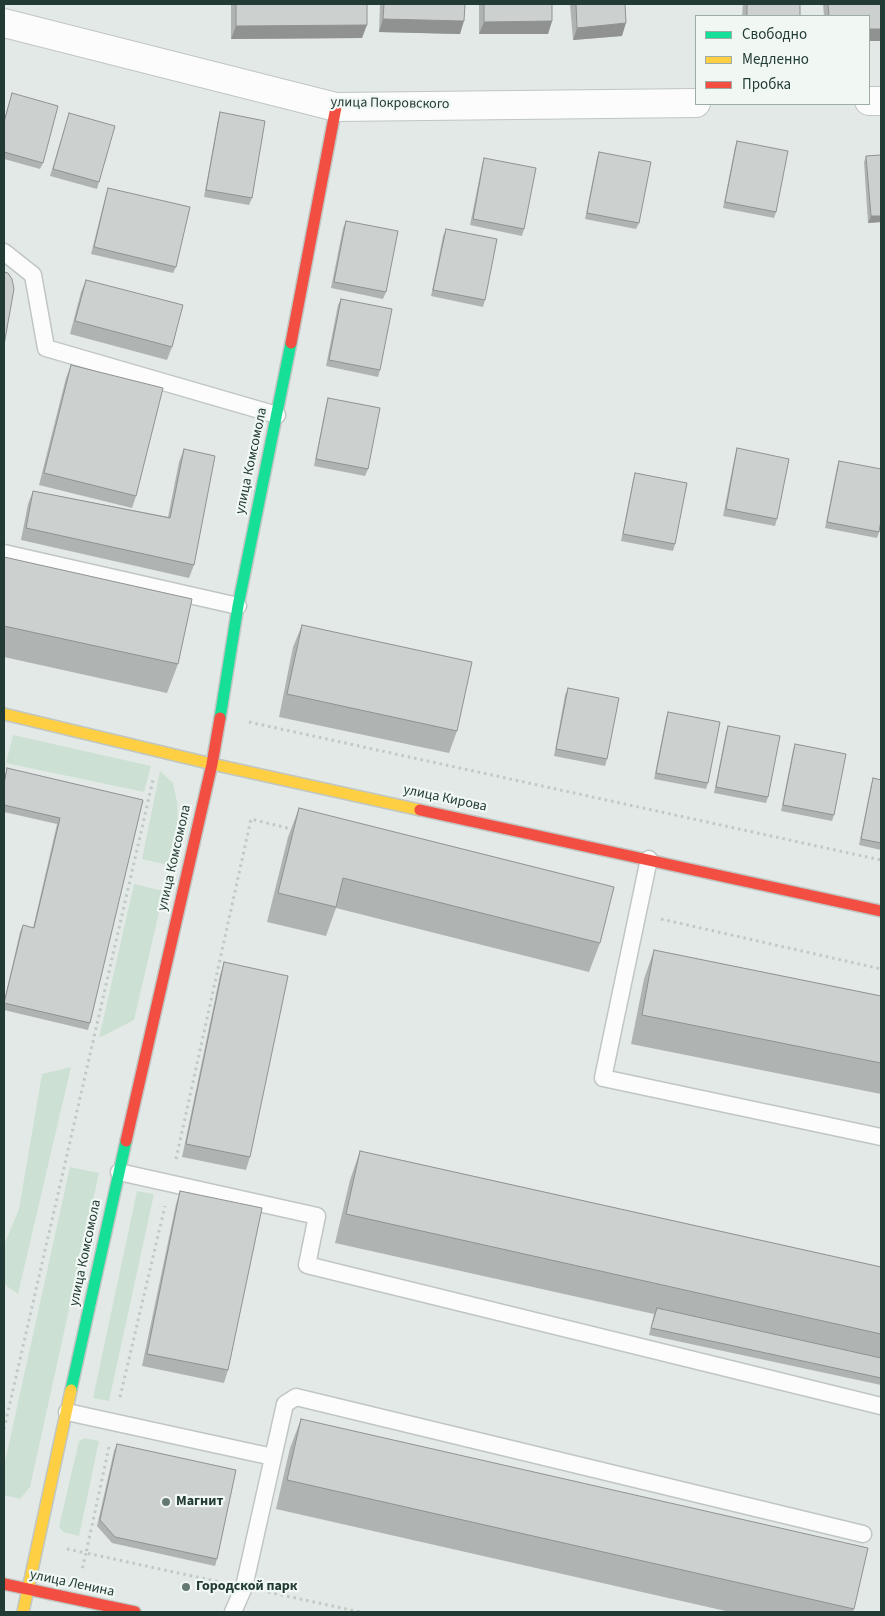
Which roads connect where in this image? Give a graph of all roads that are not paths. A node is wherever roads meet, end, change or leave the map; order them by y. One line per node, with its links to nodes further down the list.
1 (4, 23): 3 (street, улица Покровского)
2 (695, 103): 3 (street, улица Покровского)
3 (336, 107): 5 (street, улица Комсомола)
4 (4, 252): 5 (lane)
5 (277, 414): 7 (street, улица Комсомола)
6 (4, 553): 7 (lane)
7 (238, 606): 9 (street, улица Комсомола)
8 (4, 714): 9 (street, улица Кирова)
9 (212, 764): 10 (street, улица Кирова); 13 (street, улица Комсомола)
10 (649, 859): 11 (street, улица Кирова); 12 (lane)
11 (881, 911)
12 (881, 1137)
13 (119, 1172): 14 (lane); 15 (street, улица Комсомола)
14 (881, 1406)
15 (67, 1412): 16 (lane); 19 (street, улица Комсомола)
16 (273, 1457): 17 (lane); 22 (lane)
17 (863, 1534)
18 (4, 1584): 19 (street, улица Ленина)
19 (28, 1590): 20 (street, улица Комсомола); 21 (street, улица Ленина)
20 (23, 1612)
21 (134, 1612)
22 (233, 1612)

